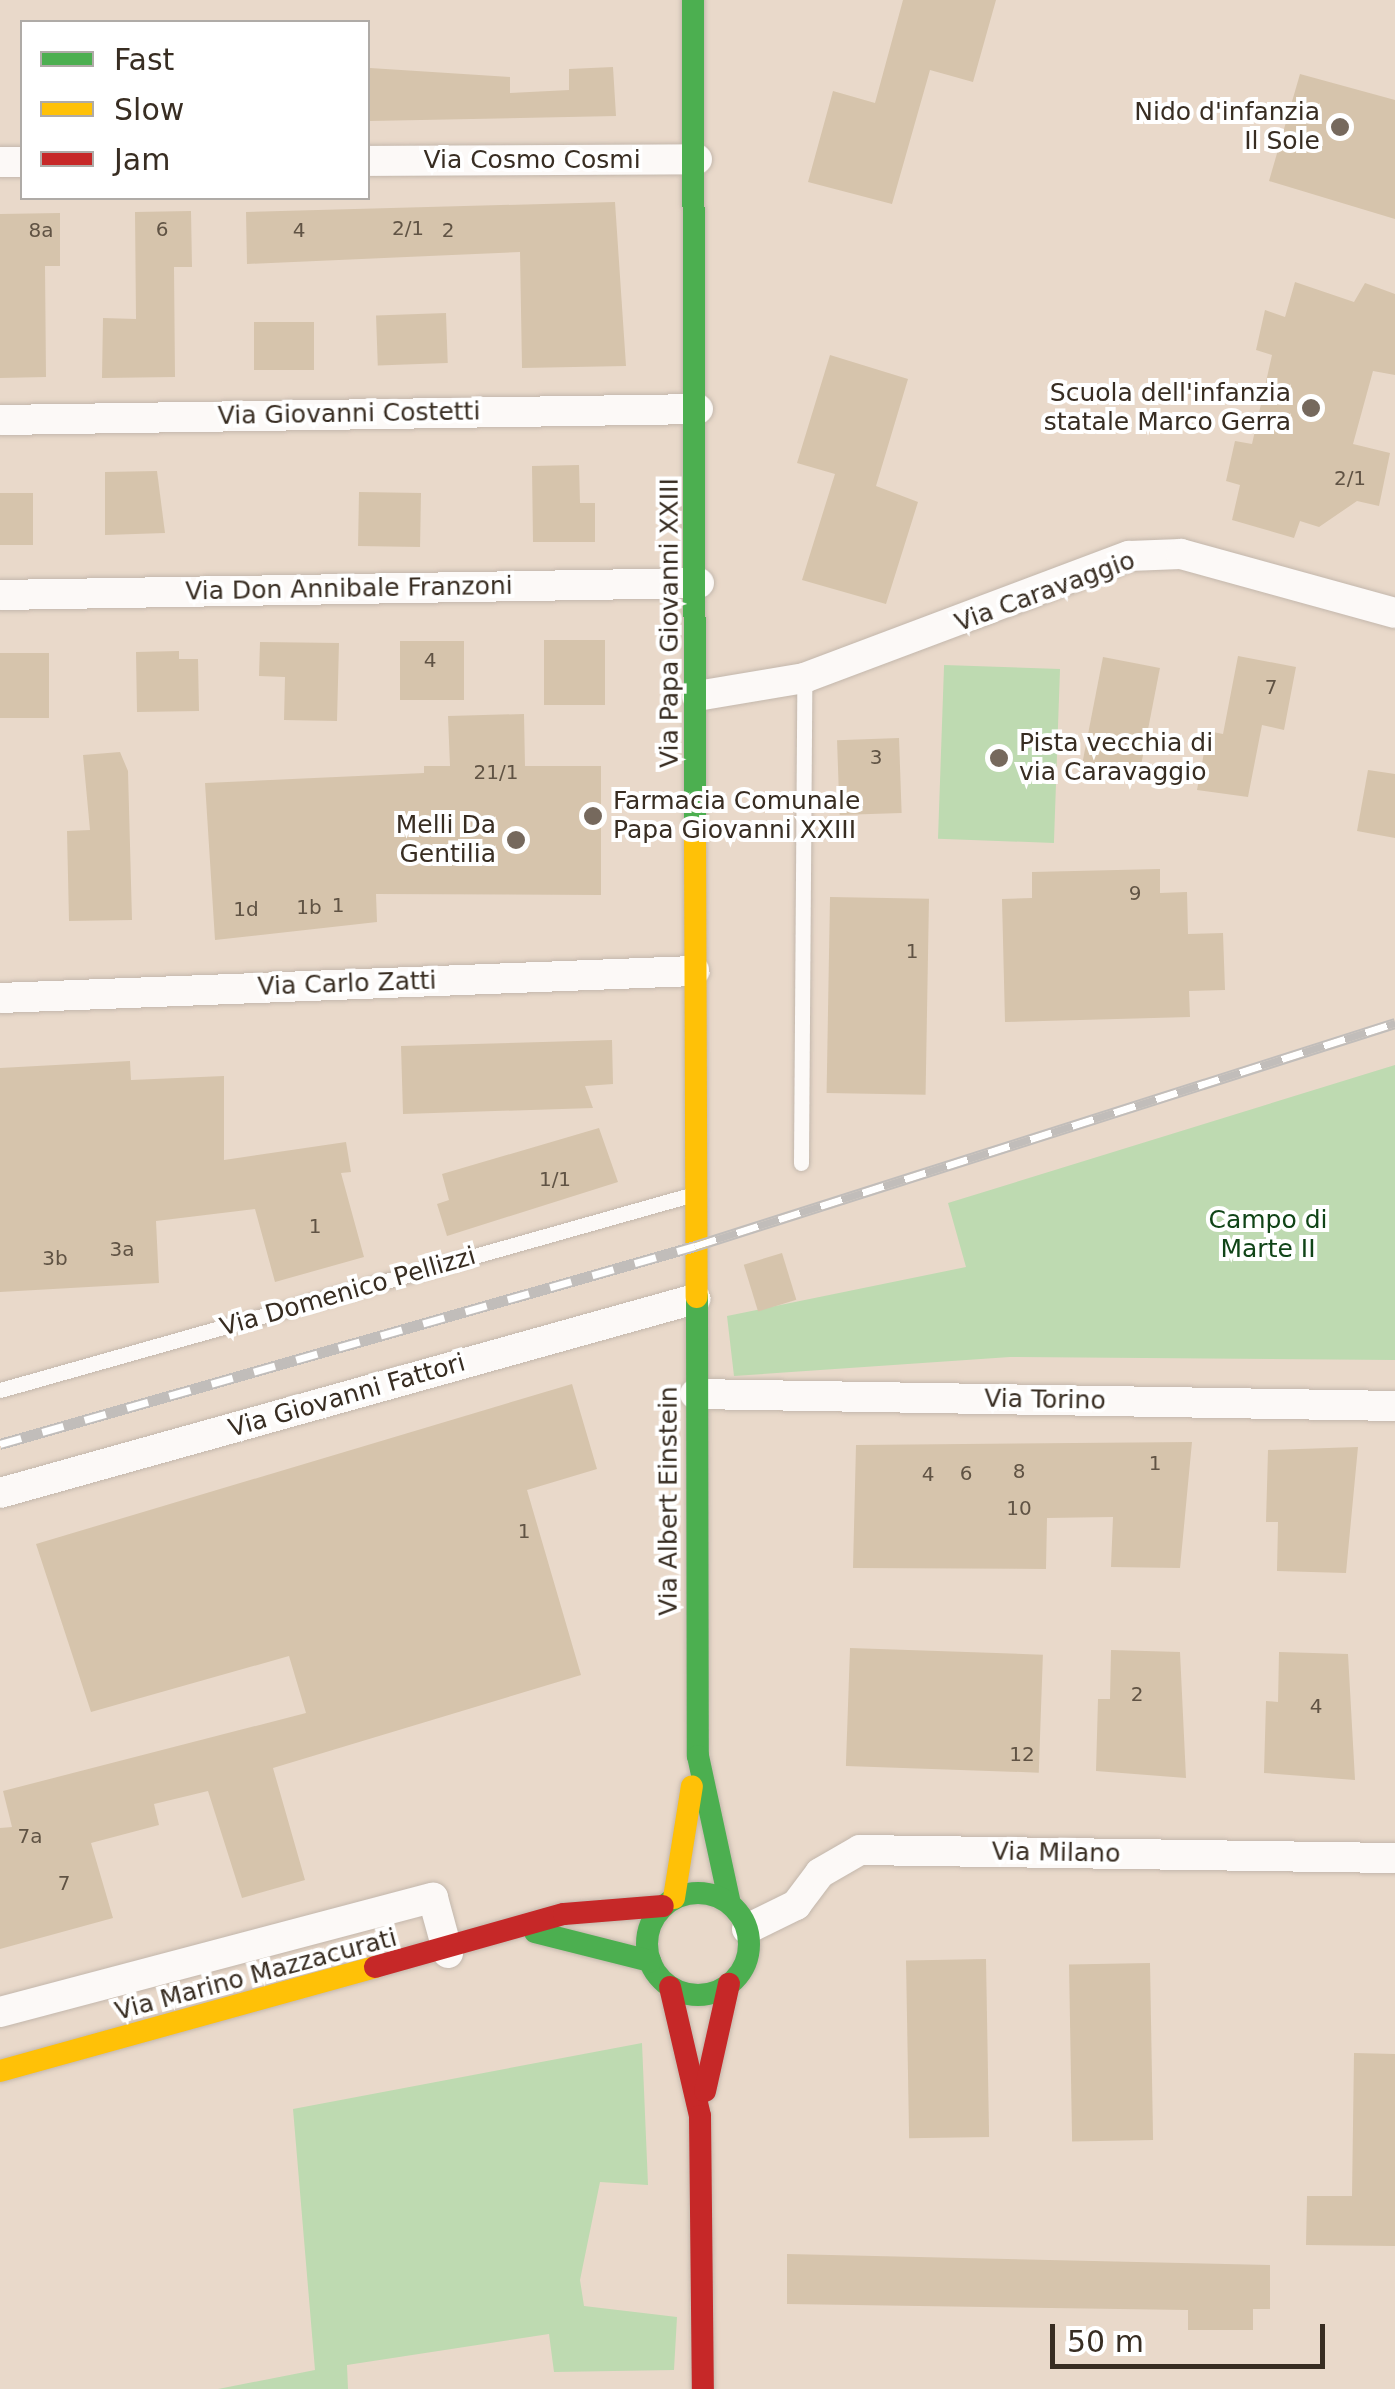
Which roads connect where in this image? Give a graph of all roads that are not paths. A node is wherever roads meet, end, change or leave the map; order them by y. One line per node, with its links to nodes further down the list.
1 (693, 0): 2 (main road, Via Papa Giovanni XXIII)
2 (697, 159): 3 (street, Via Cosmo Cosmi); 4 (main road, Via Papa Giovanni XXIII)
3 (370, 160)
4 (698, 409): 5 (street, Via Giovanni Costetti); 6 (main road, Via Papa Giovanni XXIII)
5 (0, 420)
6 (698, 584): 7 (street, Via Don Annibale Franzoni); 10 (main road, Via Papa Giovanni XXIII)
7 (0, 595)
8 (1395, 612): 9 (street, Via Caravaggio)
9 (804, 678): 10 (street, Via Caravaggio); 13 (lane)
10 (697, 696): 11 (main road, Via Papa Giovanni XXIII)
11 (694, 970): 12 (street, Via Carlo Zatti); 14 (main road, Via Papa Giovanni XXIII)
12 (0, 998)
13 (801, 1163)
14 (696, 1194): 15 (main road, Via Papa Giovanni XXIII); 17 (lane, Via Domenico Pellizzi)
15 (695, 1246): 16 (main road, Via Albert Einstein)
16 (695, 1299): 18 (main road, Via Albert Einstein); 20 (street, Via Giovanni Fattori)
17 (0, 1390)
18 (696, 1394): 19 (street, Via Torino); 21 (main road, Via Albert Einstein)
19 (1395, 1406)
20 (0, 1493)
21 (698, 1756): 23 (main road, Via Albert Einstein); 24 (main road, Via Albert Einstein)
22 (1395, 1858): 24 (street, Via Milano)
23 (669, 1902): 24 (main road); 25 (main road, Via Marino Mazzacurati); 27 (main road)
24 (738, 1916): 28 (main road)
25 (525, 1930): 26 (main road, Via Marino Mazzacurati); 27 (main road, Via Marino Mazzacurati)
26 (448, 1953): 30 (street); 31 (main road, Via Marino Mazzacurati)
27 (650, 1961): 29 (main road)
28 (729, 1984): 29 (main road); 32 (main road)
29 (670, 1986): 32 (main road)
30 (0, 2012)
31 (0, 2071)
32 (700, 2116): 33 (main road)
33 (703, 2389)

